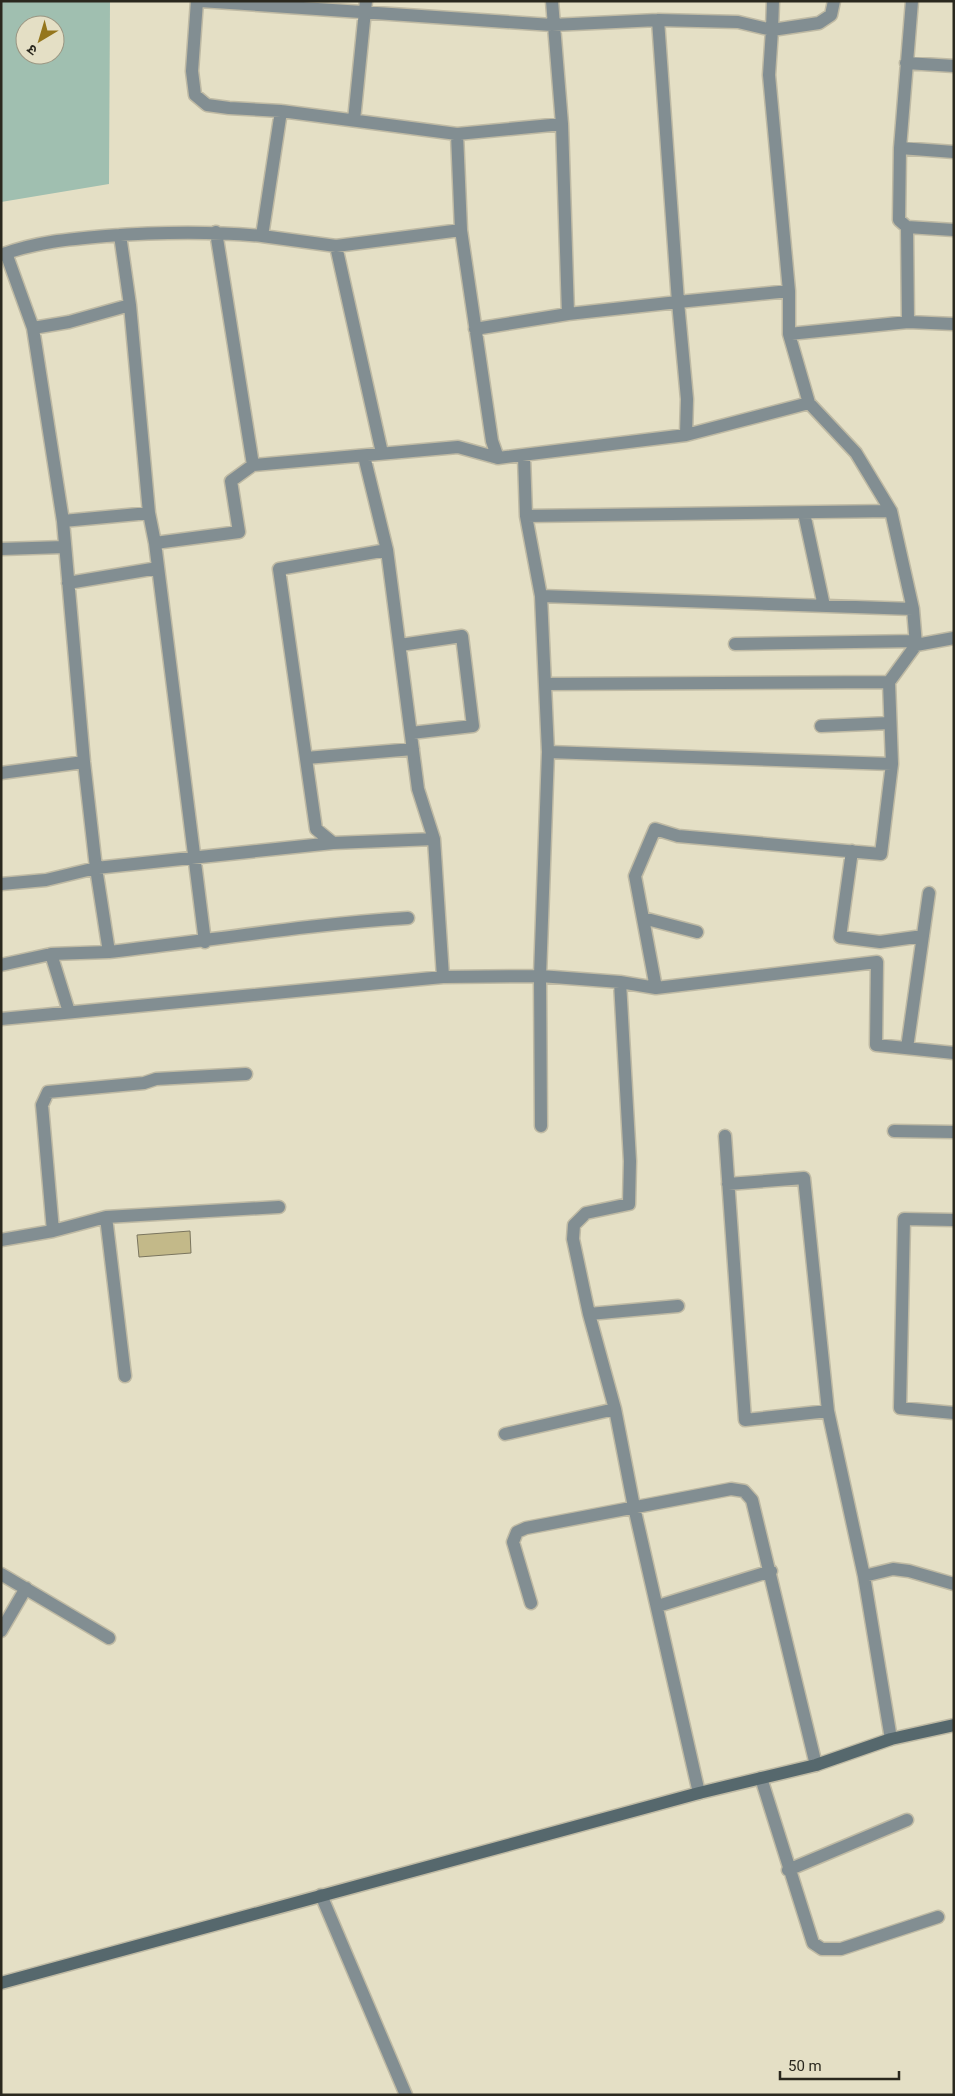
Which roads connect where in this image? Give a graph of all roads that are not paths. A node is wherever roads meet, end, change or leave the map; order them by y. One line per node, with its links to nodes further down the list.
1 (198, 1): 6 (street); 12 (street)
2 (552, 1): 8 (street)
3 (773, 1): 9 (street)
4 (834, 1): 9 (street)
5 (912, 1): 10 (street)
6 (366, 6): 8 (street); 13 (street)
7 (658, 20): 8 (street); 9 (street); 27 (street)
8 (552, 25): 14 (street)
9 (772, 30): 26 (street)
10 (906, 63): 11 (street); 16 (street)
11 (954, 66)
12 (281, 111): 13 (street); 23 (street)
13 (354, 120): 15 (street)
14 (562, 124): 15 (street); 29 (street)
15 (457, 134): 19 (street)
16 (900, 148): 17 (street); 18 (street)
17 (954, 152)
18 (907, 227): 20 (street); 30 (street)
19 (461, 230): 24 (street); 33 (street)
20 (954, 230)
21 (216, 232): 22 (street); 23 (street); 41 (street)
22 (120, 235): 25 (street); 28 (street)
23 (262, 236): 24 (street)
24 (336, 246): 37 (street)
25 (4, 254): 32 (street)
26 (789, 291): 27 (street); 34 (street)
27 (678, 302): 29 (street); 36 (street)
28 (130, 305): 32 (street); 43 (street)
29 (568, 314): 33 (street)
30 (908, 322): 31 (street); 34 (street)
31 (954, 324)
32 (33, 328): 46 (street)
33 (475, 328): 40 (street)
34 (790, 334): 35 (street)
35 (809, 403): 36 (street); 42 (street)
36 (686, 435): 39 (street)
37 (382, 453): 38 (street); 40 (street)
38 (364, 456): 41 (street); 50 (street)
39 (524, 456): 40 (street); 45 (street)
40 (498, 458)
41 (253, 465): 47 (street)
42 (891, 511): 44 (street); 55 (street)
43 (149, 513): 46 (street); 47 (street)
44 (804, 513): 45 (street); 54 (street)
45 (526, 516): 53 (street)
46 (63, 521): 48 (street)
47 (155, 543): 51 (street)
48 (64, 547): 49 (street); 52 (street)
49 (1, 549)
50 (387, 550): 59 (street); 67 (street)
51 (158, 568): 52 (street); 74 (street)
52 (68, 583): 68 (street)
53 (541, 596): 54 (street); 61 (street)
54 (824, 606): 55 (street)
55 (913, 609): 57 (street)
56 (954, 638): 57 (street)
57 (916, 643): 58 (street); 60 (street)
58 (735, 644)
59 (400, 645): 64 (street); 64 (street)
60 (888, 682): 61 (street); 62 (street)
61 (545, 684): 66 (street)
62 (890, 723): 63 (street); 69 (street)
63 (821, 726)
64 (411, 733): 65 (street)
65 (413, 749): 67 (street); 71 (street)
66 (548, 752): 69 (street); 86 (street)
67 (306, 758): 72 (street)
68 (84, 762): 70 (street); 75 (street)
69 (892, 764): 73 (street)
70 (1, 773)
71 (434, 839): 72 (street); 87 (street)
72 (333, 843): 74 (street)
73 (852, 851): 79 (street); 81 (street)
74 (194, 858): 75 (street); 82 (street)
75 (96, 868): 76 (street); 83 (street)
76 (1, 884)
77 (929, 892): 81 (street)
78 (408, 918): 82 (street)
79 (643, 918): 80 (street); 89 (street)
80 (697, 932)
81 (923, 936): 92 (street)
82 (205, 942): 83 (street)
83 (109, 952): 84 (street)
84 (51, 954): 85 (street); 90 (street)
85 (1, 965)
86 (540, 976): 87 (street); 88 (street); 95 (street)
87 (443, 977): 90 (street)
88 (620, 982): 89 (street); 106 (street)
89 (656, 988): 92 (street)
90 (69, 1012): 91 (street)
91 (1, 1019)
92 (907, 1048): 93 (street)
93 (954, 1052)
94 (246, 1074): 103 (street)
95 (541, 1126)
96 (894, 1132): 97 (street)
97 (954, 1132)
98 (725, 1136): 99 (street)
99 (728, 1184): 109 (street); 109 (street)
100 (280, 1207): 101 (street)
101 (106, 1217): 103 (street); 107 (street)
102 (954, 1220): 110 (street)
103 (53, 1231): 104 (street)
104 (1, 1240)
105 (678, 1306): 106 (street)
106 (589, 1314): 108 (street)
107 (125, 1376)
108 (615, 1409): 111 (street); 112 (street)
109 (828, 1411): 115 (street)
110 (954, 1413)
111 (505, 1434)
112 (634, 1507): 113 (street); 118 (street); 119 (street)
113 (771, 1571): 119 (street); 124 (street)
114 (1, 1574): 117 (street)
115 (864, 1576): 116 (street); 123 (street)
116 (954, 1584)
117 (26, 1588): 120 (street); 121 (street)
118 (531, 1603)
119 (658, 1606): 126 (street)
120 (1, 1631)
121 (109, 1638)
122 (954, 1725): 123 (street)
123 (891, 1739): 124 (street)
124 (816, 1765): 125 (street)
125 (761, 1778): 126 (street); 128 (street)
126 (699, 1793): 129 (street)
127 (907, 1820): 128 (street)
128 (788, 1870): 130 (street)
129 (321, 1895): 131 (street); 132 (street)
130 (938, 1917)
131 (1, 1983)
132 (406, 2095)

